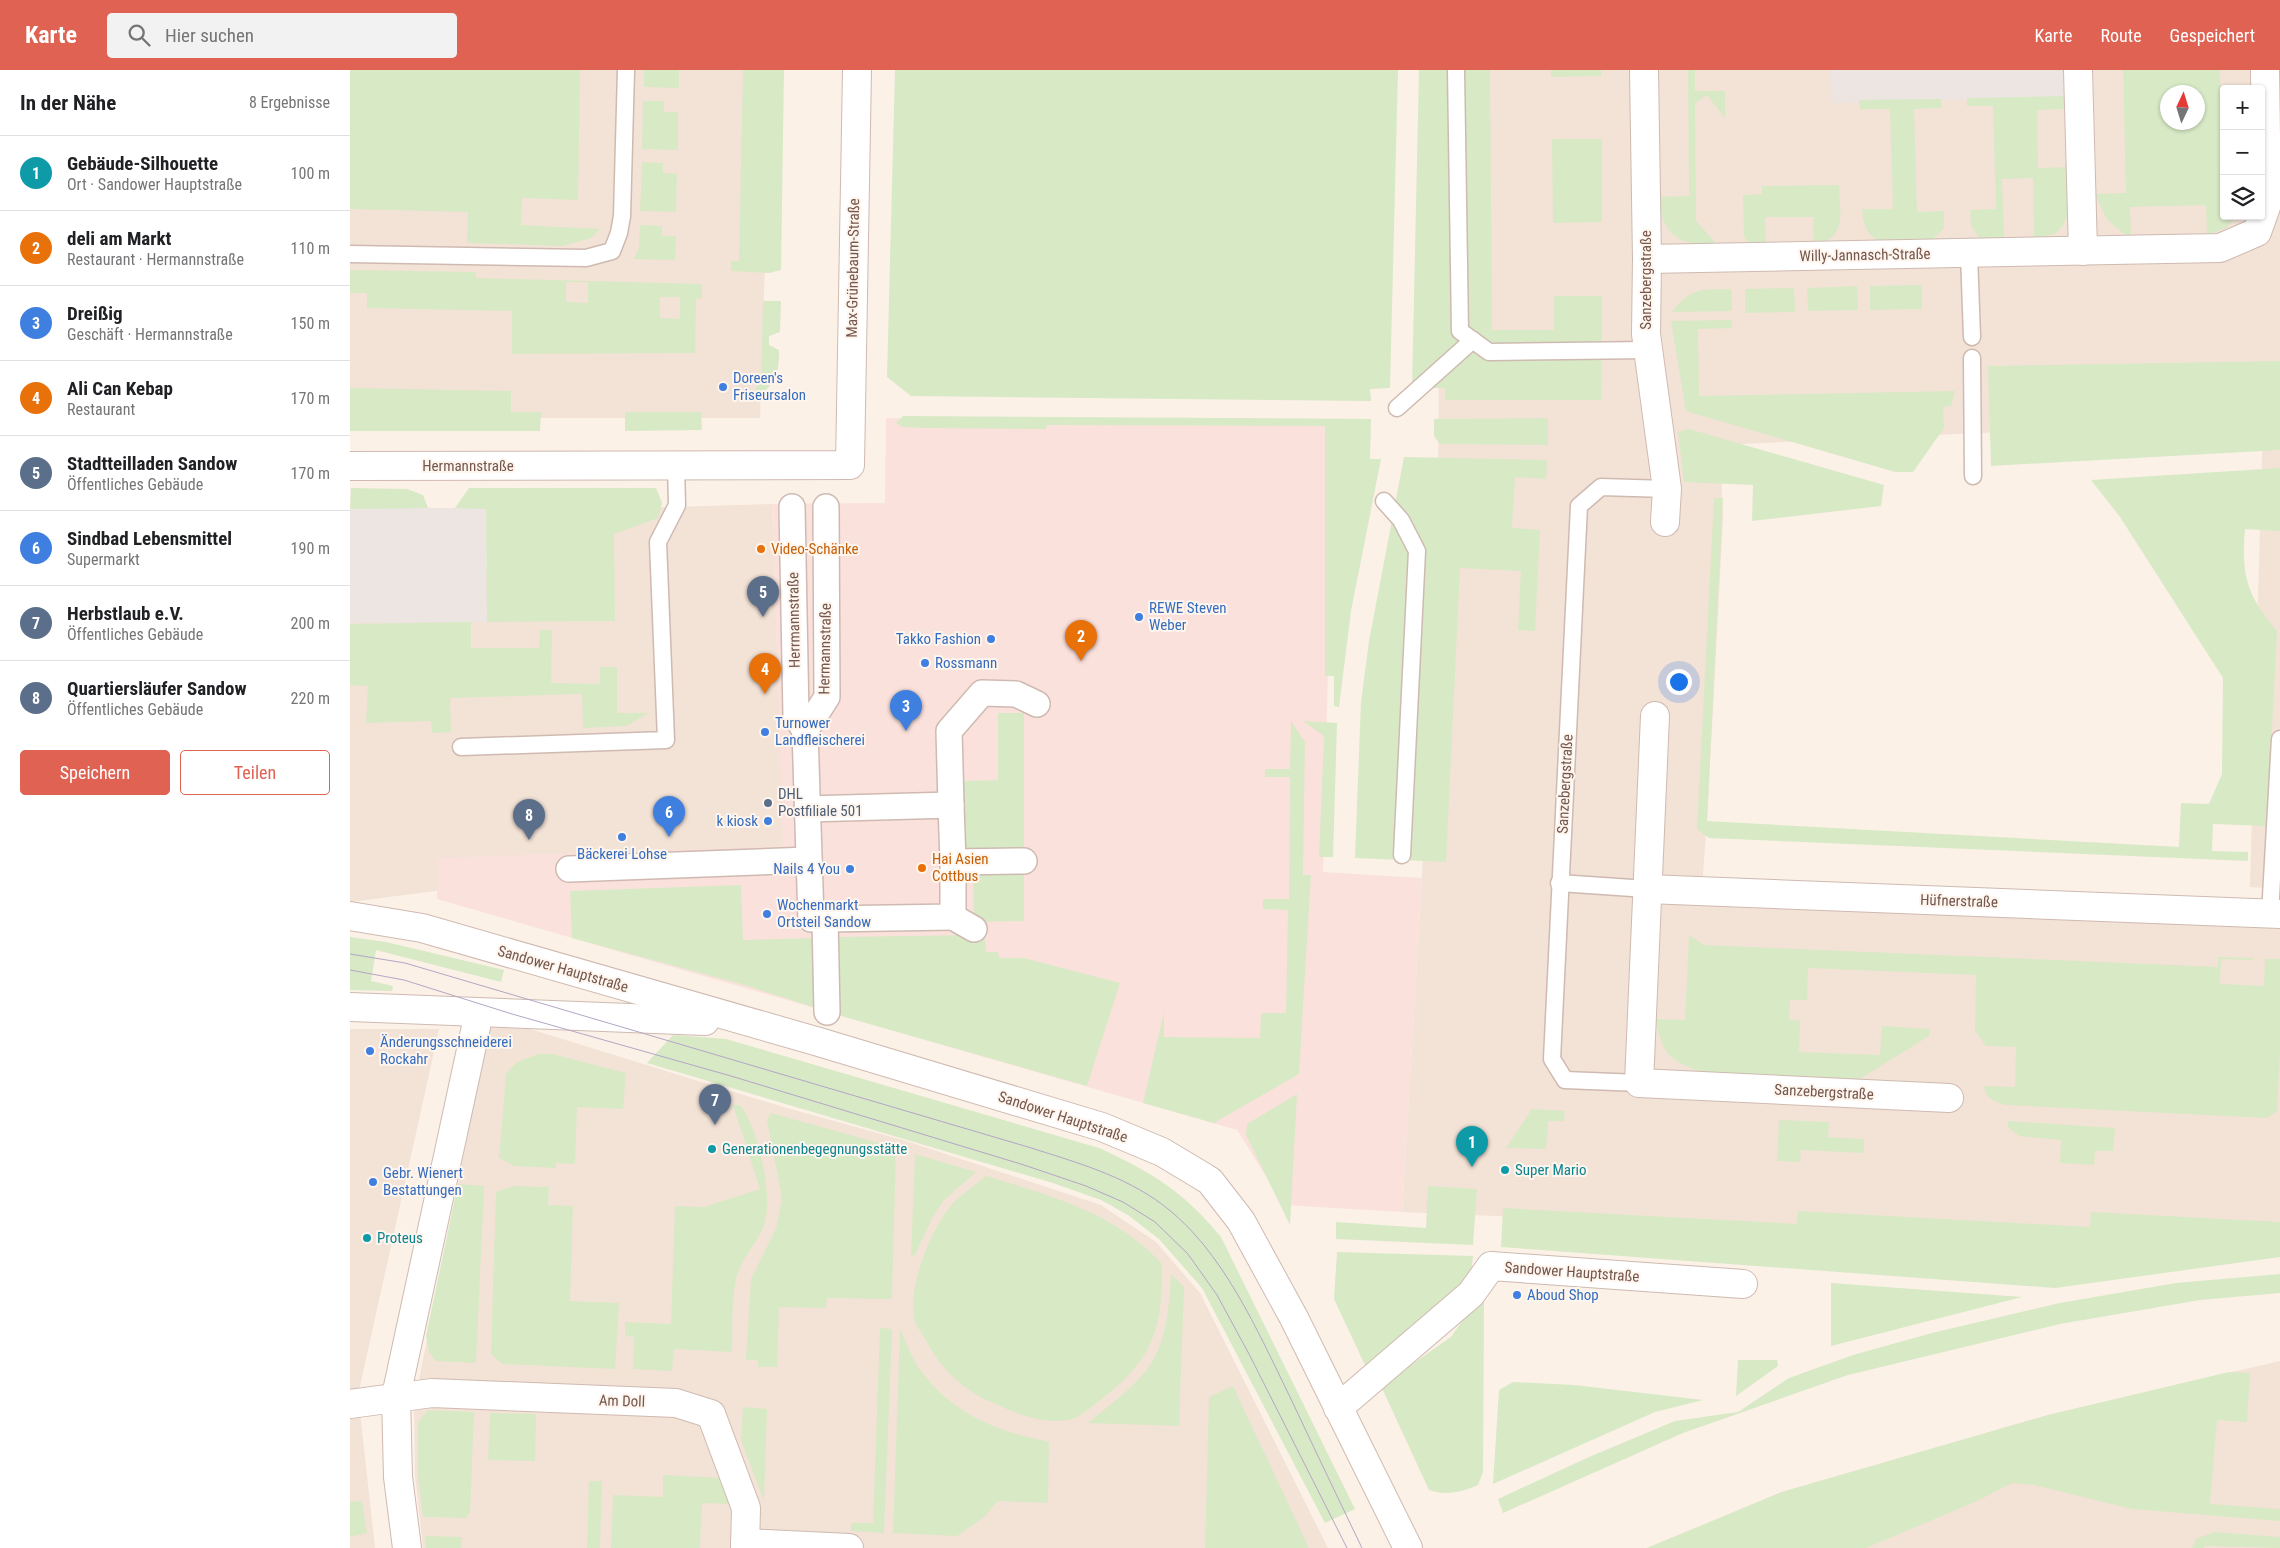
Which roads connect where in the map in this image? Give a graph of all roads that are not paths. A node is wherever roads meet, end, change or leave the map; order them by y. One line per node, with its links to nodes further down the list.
1 (626, 70): 8 (lane)
2 (856, 70): 16 (street, Max-Grünebaum-Straße)
3 (1456, 70): 12 (lane)
4 (1644, 70): 10 (street, Sanzebergstraße)
5 (2078, 70): 7 (street)
6 (2265, 70): 7 (street, Willy-Jannasch-Straße)
7 (2083, 251): 9 (street, Willy-Jannasch-Straße)
8 (350, 254)
9 (1969, 254): 10 (street, Willy-Jannasch-Straße); 11 (lane)
10 (1647, 259): 13 (street, Sanzebergstraße)
11 (1972, 337)
12 (1472, 340): 13 (lane); 15 (lane)
13 (1648, 350): 20 (street, Sanzebergstraße)
14 (1972, 358): 19 (lane)
15 (1397, 408)
16 (850, 465): 18 (street, Hermannstraße)
17 (350, 466): 18 (street, Hermannstraße)
18 (676, 466): 29 (lane)
19 (1973, 476)
20 (1667, 489): 24 (street, Sanzebergstraße); 37 (lane, Sanzebergstraße)
21 (1384, 501): 32 (lane)
22 (792, 507): 27 (street, Herrmannstraße)
23 (826, 507): 27 (street, Hermannstraße)
24 (1665, 522)
25 (1037, 704): 30 (street)
26 (1656, 716): 38 (street)
27 (805, 731): 31 (street)
28 (2280, 739): 39 (lane, Hüfnerstraße)
29 (461, 748)
30 (951, 805): 31 (street); 35 (street)
31 (808, 809): 33 (street)
32 (1402, 855)
33 (809, 860): 36 (street); 41 (street)
34 (1024, 861): 35 (street)
35 (952, 862): 41 (street)
36 (570, 869)
37 (1560, 883): 38 (lane); 46 (lane, Sanzebergstraße)
38 (1647, 889): 39 (street, Hüfnerstraße); 46 (street)
39 (2275, 914)
40 (350, 916): 45 (street, Sandower Hauptstraße)
41 (825, 919): 43 (street)
42 (350, 1007): 44 (street, Sandower Hauptstraße)
43 (827, 1012)
44 (479, 1013): 45 (street, Sandower Hauptstraße); 49 (street)
45 (774, 1029): 51 (street, Sandower Hauptstraße)
46 (1639, 1083): 47 (street, Sanzebergstraße)
47 (1949, 1098)
48 (1743, 1284): 51 (street, Sandower Hauptstraße)
49 (396, 1396): 50 (street, Am Doll); 52 (street, Am Doll); 53 (street)
50 (350, 1404)
51 (1338, 1408): 55 (street, Sandower Hauptstraße)
52 (745, 1546): 54 (street, Am Doll)
53 (407, 1548)
54 (849, 1548)
55 (1408, 1548)

